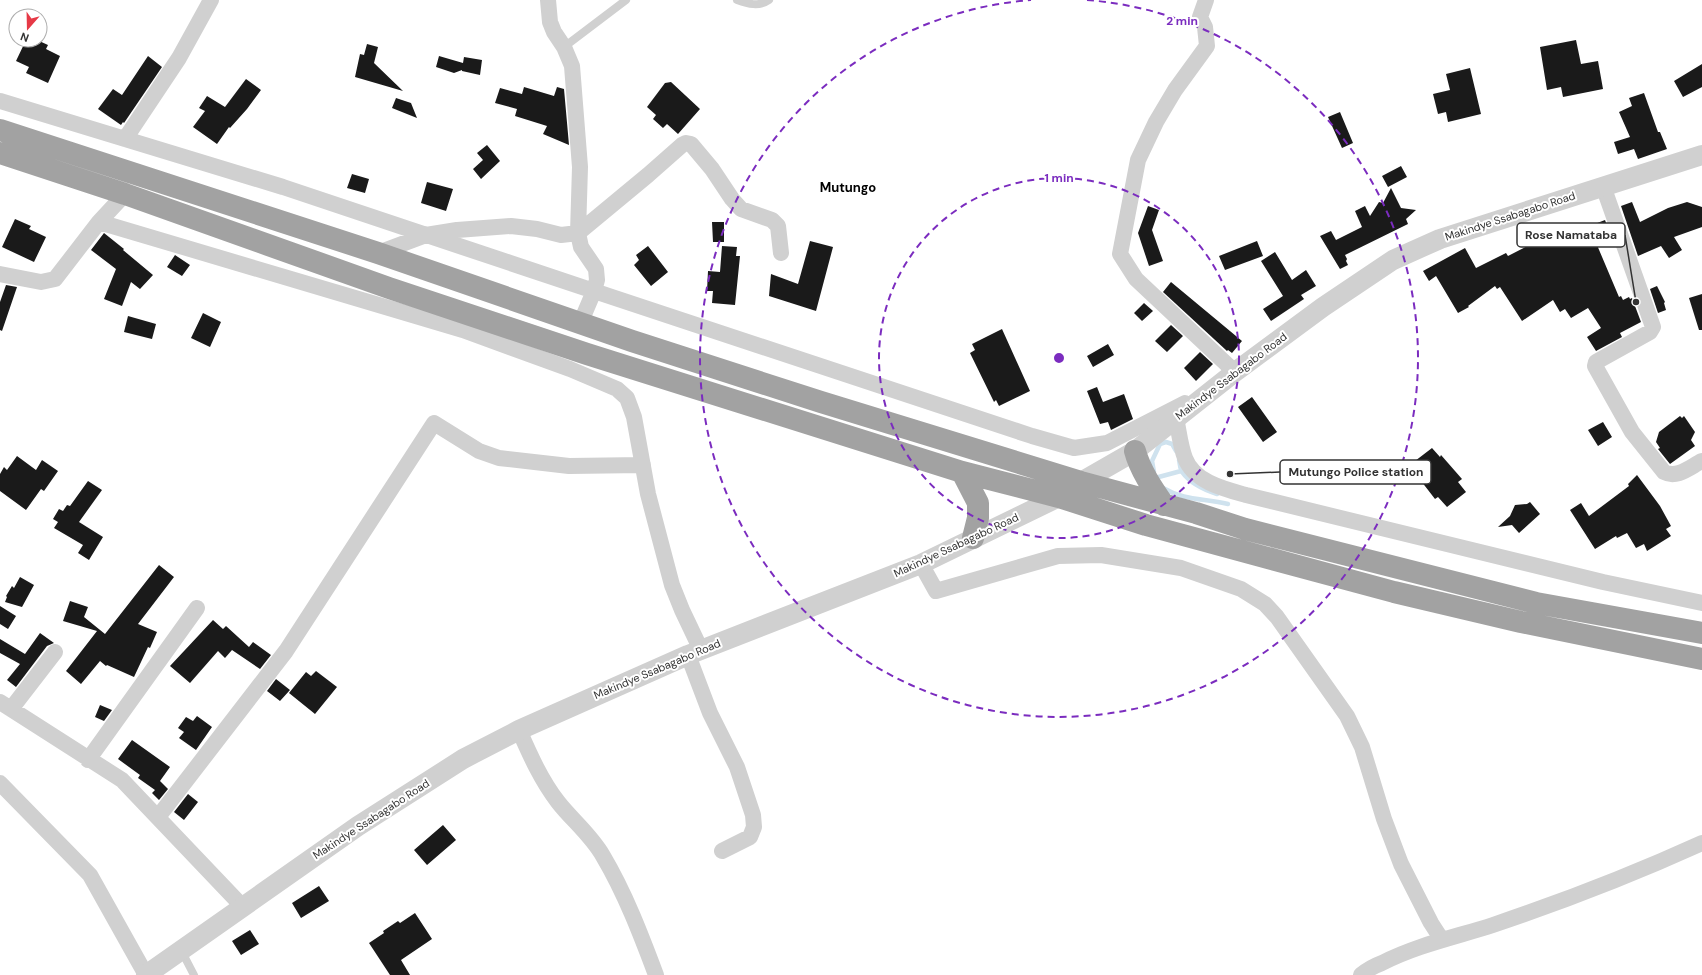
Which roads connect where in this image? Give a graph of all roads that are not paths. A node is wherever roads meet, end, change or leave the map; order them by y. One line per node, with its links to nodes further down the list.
1 (211, 0): 10 (street)
2 (548, 0): 7 (street)
3 (626, 0): 7 (lane)
4 (737, 0): 5 (lane)
5 (769, 0)
6 (1206, 0): 23 (street)
7 (564, 47): 16 (street)
8 (0, 101): 10 (street)
9 (0, 130): 18 (highway)
10 (125, 139): 17 (street)
11 (0, 153): 14 (highway)
12 (1702, 155): 13 (street, Makindye Ssabagabo Road)
13 (1603, 186): 23 (street, Makindye Ssabagabo Road); 27 (street)
14 (125, 194): 15 (street); 29 (highway)
15 (99, 222): 20 (street); 28 (street)
16 (578, 233): 17 (street); 19 (street); 21 (street)
17 (426, 235): 18 (street); 21 (street)
18 (378, 252): 22 (highway)
19 (780, 253)
20 (0, 274)
21 (594, 290): 22 (street); 24 (street)
22 (580, 324): 30 (highway)
23 (1235, 372): 24 (street, Makindye Ssabagabo Road)
24 (1217, 386): 25 (street, Makindye Ssabagabo Road)
25 (1176, 418): 26 (street, Makindye Ssabagabo Road); 35 (street)
26 (1135, 451): 30 (street, Makindye Ssabagabo Road); 32 (highway)
27 (1702, 461)
28 (643, 465): 39 (street); 45 (street)
29 (962, 472): 31 (highway); 33 (highway)
30 (1081, 482): 31 (street, Makindye Ssabagabo Road); 32 (highway)
31 (1059, 497): 33 (street, Makindye Ssabagabo Road); 40 (highway)
32 (1164, 505): 37 (highway)
33 (973, 538): 34 (street, Makindye Ssabagabo Road)
34 (920, 564): 39 (street, Makindye Ssabagabo Road); 49 (street)
35 (1702, 603)
36 (196, 608): 43 (street)
37 (1702, 633)
38 (55, 652): 41 (street)
39 (694, 652): 42 (street, Makindye Ssabagabo Road); 47 (street)
40 (1702, 659)
41 (5, 706): 43 (street)
42 (519, 730): 48 (street, Makindye Ssabagabo Road); 53 (street)
43 (88, 760): 45 (street)
44 (0, 783): 51 (street)
45 (158, 817): 48 (street)
46 (1702, 843): 49 (street)
47 (722, 851)
48 (242, 906): 50 (street, Makindye Ssabagabo Road)
49 (1442, 940): 54 (street)
50 (180, 950): 51 (street, Makindye Ssabagabo Road); 52 (lane)
51 (146, 975)
52 (194, 975)
53 (656, 975)
54 (1361, 975)

